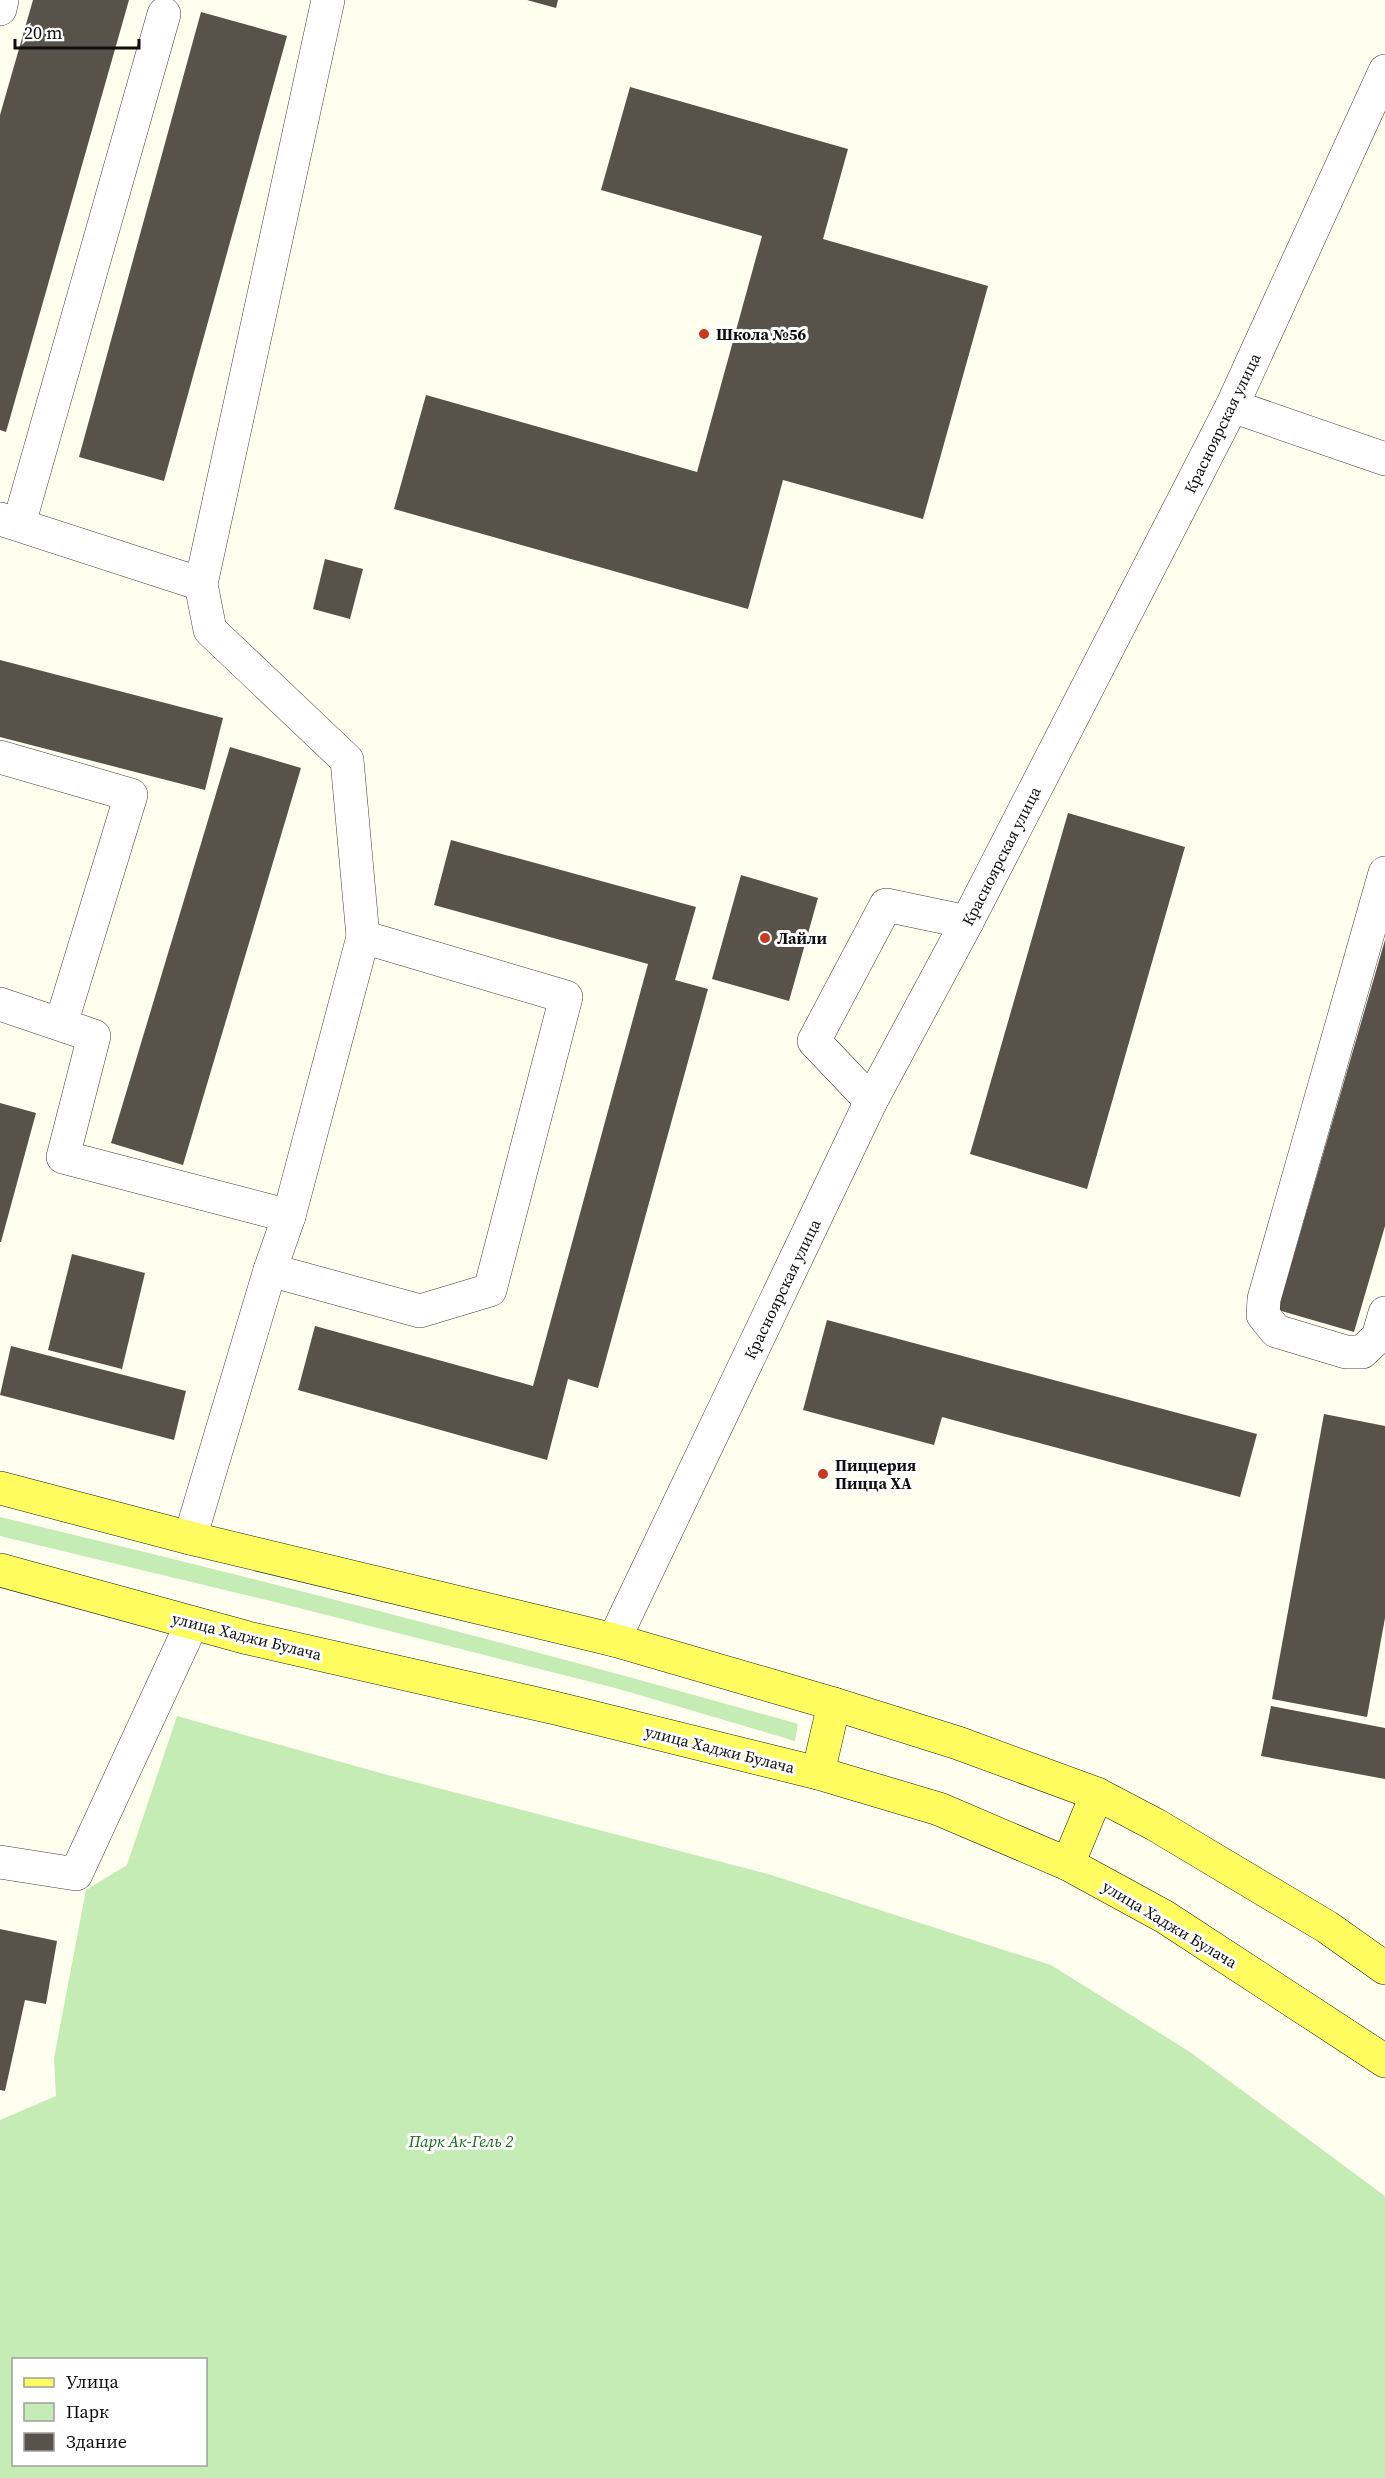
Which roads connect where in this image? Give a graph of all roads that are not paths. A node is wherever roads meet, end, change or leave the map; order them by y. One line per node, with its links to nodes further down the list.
1 (2, 0): 3 (street)
2 (328, 0): 9 (street)
3 (0, 9)
4 (164, 14): 8 (street)
5 (1385, 70): 6 (street, Красноярская улица)
6 (1232, 406): 7 (street); 12 (street, Красноярская улица)
7 (1385, 459)
8 (9, 522): 9 (street)
9 (201, 584): 13 (street)
10 (0, 757): 15 (street)
11 (1385, 873): 19 (street)
12 (967, 922): 16 (street, Красноярская улица); 16 (street)
13 (363, 937): 17 (street); 18 (street)
14 (0, 1004): 15 (street)
15 (62, 1024): 17 (street)
16 (871, 1101): 24 (street, Красноярская улица)
17 (289, 1216): 18 (street)
18 (270, 1270): 21 (street)
19 (1385, 1313)
20 (0, 1488): 21 (main road)
21 (190, 1538): 24 (main road)
22 (0, 1570): 23 (main road, улица Хаджи Булача)
23 (192, 1623): 26 (main road, улица Хаджи Булача); 28 (street)
24 (614, 1640): 25 (main road)
25 (834, 1704): 26 (main road); 27 (main road)
26 (818, 1773): 29 (main road, улица Хаджи Булача)
27 (1097, 1794): 29 (main road); 30 (main road)
28 (0, 1862)
29 (1068, 1864): 31 (main road, улица Хаджи Булача)
30 (1385, 1968)
31 (1385, 2061)

